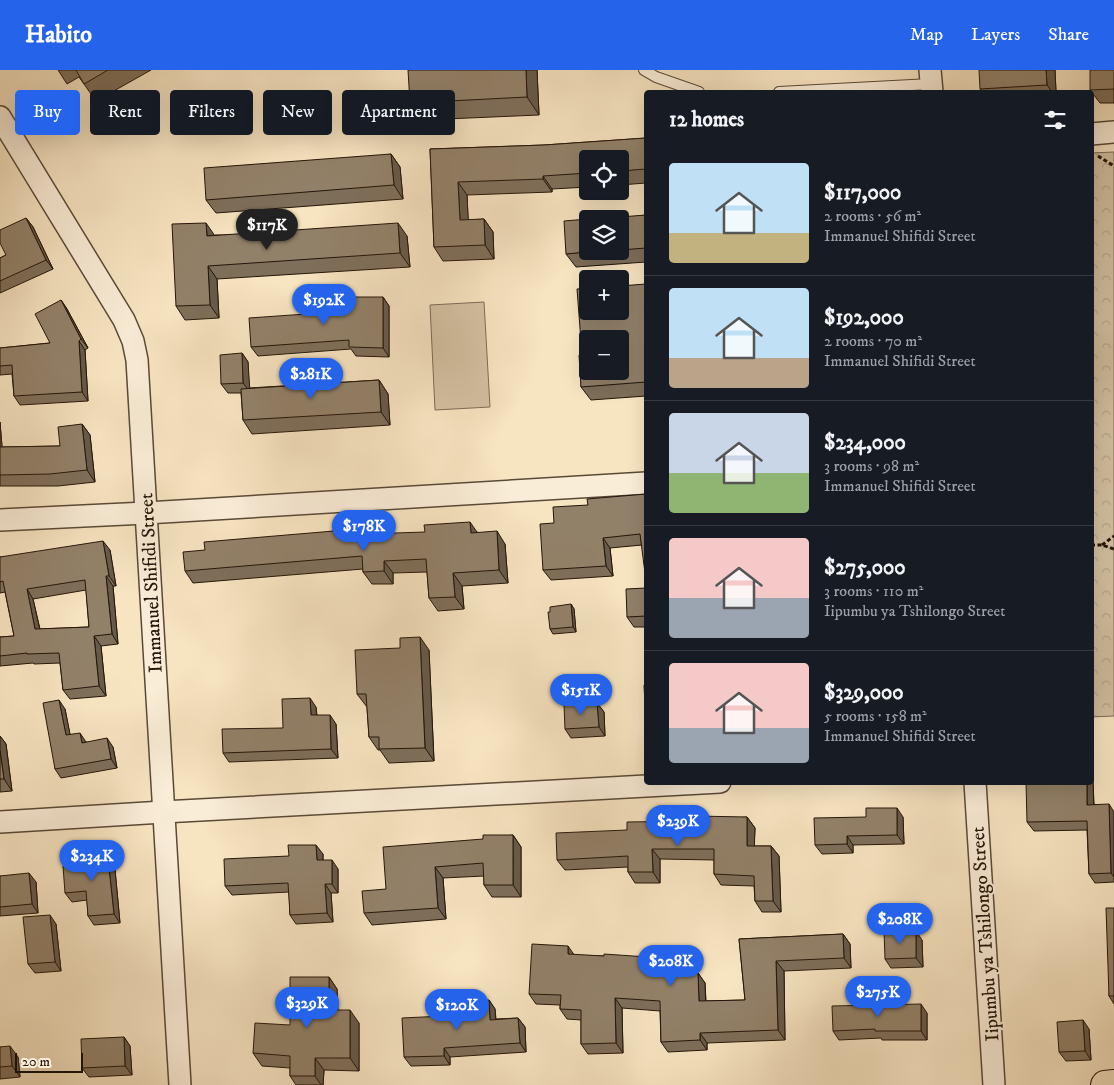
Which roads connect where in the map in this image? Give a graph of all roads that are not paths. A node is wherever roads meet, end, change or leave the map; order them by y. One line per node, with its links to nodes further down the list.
1 (644, 70): 3 (lane)
2 (931, 82): 4 (lane)
3 (692, 90)
4 (810, 90)
5 (0, 117): 9 (street, Immanuel Shifidi Street)
6 (1114, 132): 7 (street)
7 (1094, 143)
8 (644, 483): 9 (street)
9 (146, 513): 10 (street); 13 (street, Immanuel Shifidi Street)
10 (0, 520)
11 (664, 785): 13 (street)
12 (975, 785): 17 (street, Iipumbu ya Tshilongo Street)
13 (163, 812): 14 (street); 16 (street, Immanuel Shifidi Street)
14 (0, 822)
15 (1114, 1084): 18 (main road)
16 (180, 1085)
17 (994, 1085)
18 (1105, 1085)

